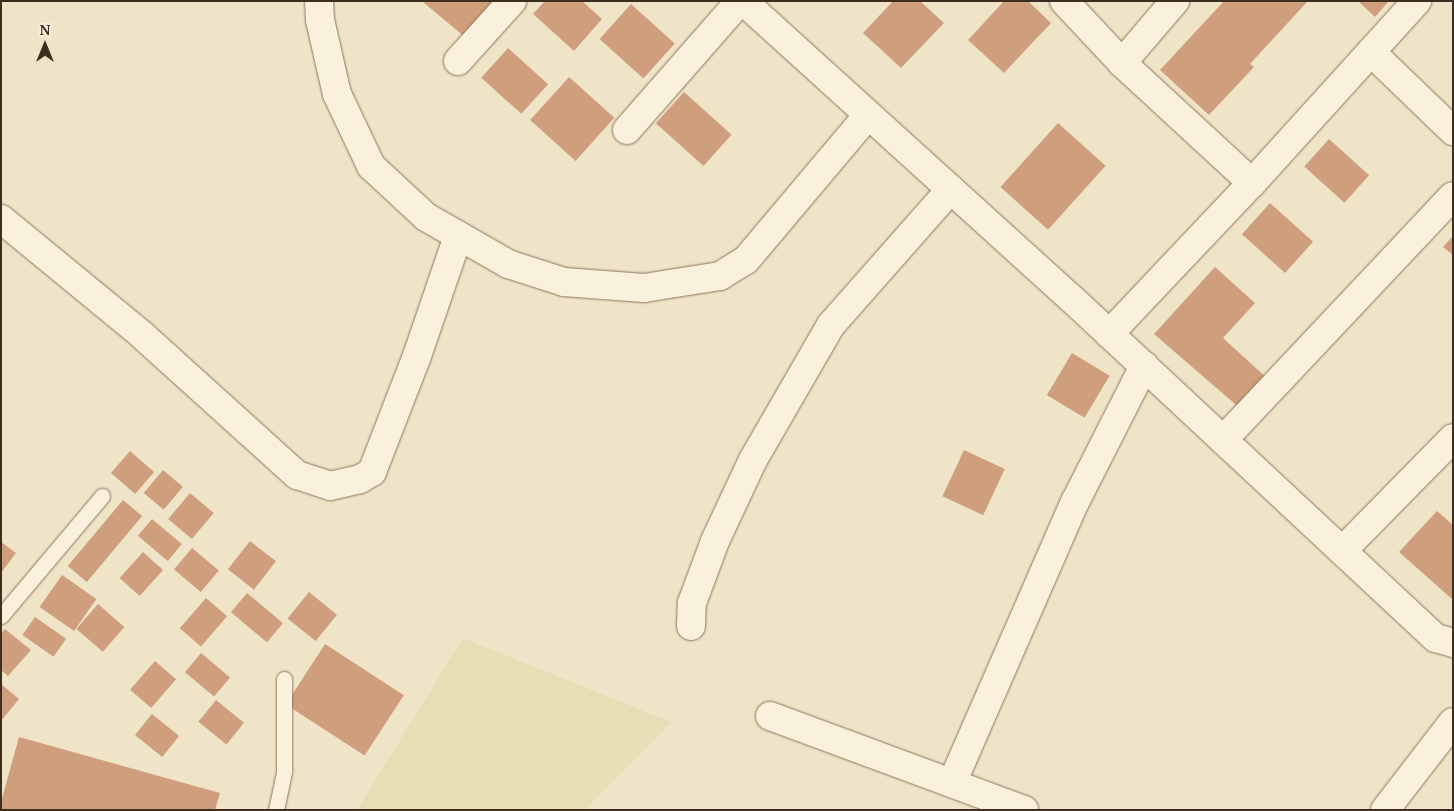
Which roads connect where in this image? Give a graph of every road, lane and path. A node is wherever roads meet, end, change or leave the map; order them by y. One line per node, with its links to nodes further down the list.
1 (319, 1): 17 (street)
2 (512, 1): 8 (street)
3 (742, 1): 10 (street); 11 (street)
4 (1064, 1): 9 (street)
5 (1175, 1): 9 (street)
6 (1418, 1): 7 (street)
7 (1371, 52): 12 (street); 13 (street)
8 (458, 61)
9 (1122, 63): 13 (street)
10 (868, 115): 14 (street); 17 (street)
11 (626, 130)
12 (1453, 130)
13 (1252, 183): 18 (street)
14 (951, 189): 18 (street); 25 (street)
15 (1453, 196): 21 (street)
16 (1, 219): 17 (street)
17 (458, 236)
18 (1109, 334): 19 (street)
19 (1144, 366): 21 (street); 30 (street)
20 (1453, 438): 23 (street)
21 (1222, 440): 23 (street)
22 (102, 496): 24 (lane)
23 (1342, 551): 26 (street)
24 (1, 616)
25 (691, 626)
26 (1453, 643)
27 (284, 678): 31 (lane)
28 (770, 716): 30 (street)
29 (1453, 722): 33 (street)
30 (952, 783): 32 (street)
31 (276, 810)
32 (1024, 810)
33 (1385, 810)

